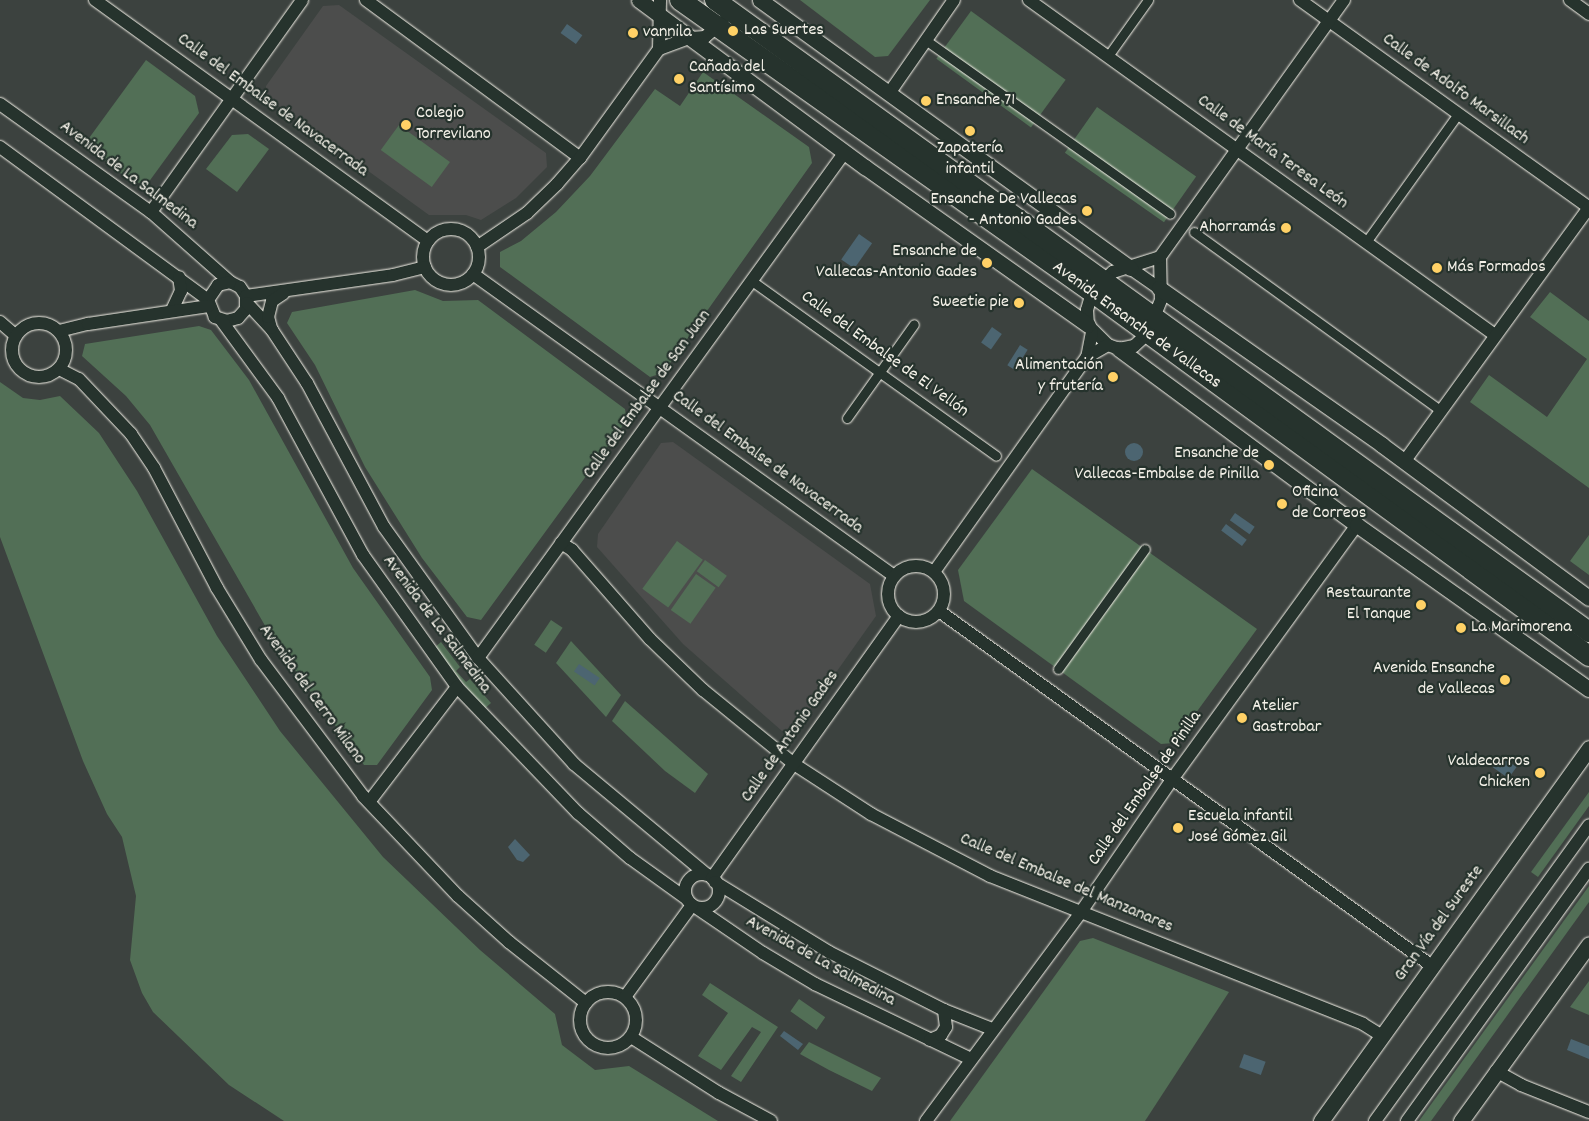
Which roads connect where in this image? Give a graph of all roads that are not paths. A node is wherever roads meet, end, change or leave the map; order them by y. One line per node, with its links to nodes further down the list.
1 (95, 0): 14 (street, Calle del Embalse de Navacerrada)
2 (302, 0): 24 (street)
3 (366, 0): 30 (street)
4 (639, 0): 15 (street, Avenida Ensanche de Vallecas)
5 (680, 0): 18 (main road, Avenida Ensanche de Vallecas)
6 (760, 0): 23 (street)
7 (954, 0): 20 (street)
8 (1029, 0): 22 (street, Calle de María Teresa León)
9 (1148, 0): 22 (street)
10 (1300, 0): 17 (street, Calle de Adolfo Marsillach)
11 (1344, 0): 17 (street)
12 (1570, 0): 16 (street)
13 (725, 3): 18 (street); 45 (main road, Avenida Ensanche de Vallecas)
14 (114, 5): 24 (street, Calle del Embalse de Navacerrada)
15 (661, 7): 19 (street, Avenida Ensanche de Vallecas); 21 (street)
16 (1589, 14)
17 (1329, 21): 26 (street, Calle de Adolfo Marsillach); 28 (street)
18 (718, 28): 19 (street); 45 (main road, Avenida Ensanche de Vallecas)
19 (690, 38): 21 (street); 29 (street, Avenida Ensanche de Vallecas)
20 (927, 41): 23 (street); 33 (street)
21 (659, 49): 30 (street)
22 (1108, 56): 28 (street, Calle de María Teresa León)
23 (890, 92): 40 (street)
24 (232, 98): 32 (street); 35 (street, Calle del Embalse de Navacerrada)
25 (0, 104): 32 (street, Avenida de La Salmedina)
26 (1458, 114): 31 (street, Calle de Adolfo Marsillach); 36 (street)
27 (0, 147): 42 (street)
28 (1237, 149): 36 (street, Calle de María Teresa León); 38 (street)
29 (845, 152): 43 (street, Calle del Embalse de San Juan); 55 (street, Avenida Ensanche de Vallecas)
30 (580, 158): 37 (street)
31 (1589, 208): 58 (street)
32 (150, 212): 44 (street, Avenida de La Salmedina)
33 (1170, 214)
34 (1194, 232): 65 (street)
35 (428, 241): 37 (street); 39 (street)
36 (1366, 242): 58 (street, Calle de María Teresa León)
37 (477, 247): 41 (street)
38 (1160, 257): 40 (street); 46 (street)
39 (425, 267): 41 (street); 47 (street)
40 (1130, 268): 45 (street); 46 (street)
41 (473, 274): 64 (street, Calle del Embalse de Navacerrada)
42 (179, 277): 49 (street); 50 (street)
43 (752, 281): 63 (street, Calle del Embalse de El Vellón); 64 (street, Calle del Embalse de San Juan)
44 (230, 282): 48 (street); 49 (street)
45 (1098, 286): 54 (main road, Avenida Ensanche de Vallecas); 55 (street)
46 (1159, 288): 54 (street); 68 (street)
47 (284, 292): 48 (street); 56 (street)
48 (247, 299): 51 (street); 56 (street, Avenida de La Salmedina)
49 (208, 303): 50 (street); 51 (street)
50 (172, 310): 57 (street)
51 (221, 320): 81 (street, Avenida de La Salmedina)
52 (0, 322): 59 (street)
53 (914, 324): 63 (street)
54 (1151, 326): 60 (street); 77 (main road, Avenida Ensanche de Vallecas); 78 (main road, Avenida Ensanche de Vallecas)
55 (1090, 329): 60 (street, Avenida Ensanche de Vallecas); 61 (street)
56 (272, 330): 79 (street, Avenida de La Salmedina)
57 (59, 331): 59 (street); 62 (street)
58 (1495, 334): 65 (street)
59 (16, 336): 62 (street)
60 (1114, 347): 61 (street); 69 (street, Avenida Ensanche de Vallecas)
61 (1087, 357): 72 (street)
62 (60, 369): 86 (street, Avenida del Cerro Milano)
63 (880, 373): 66 (street); 67 (street, Calle del Embalse de El Vellón)
64 (661, 407): 70 (street, Calle del Embalse de San Juan); 73 (street, Calle del Embalse de Navacerrada)
65 (1440, 410): 68 (street)
66 (847, 418)
67 (996, 456)
68 (1404, 462): 74 (street)
69 (1357, 525): 82 (street, Avenida Ensanche de Vallecas); 85 (street, Calle del Embalse de Pinilla)
70 (561, 543): 79 (street, Calle del Embalse de San Juan); 84 (street, Calle del Embalse del Manzanares)
71 (1145, 549): 80 (street)
72 (934, 572): 73 (street); 75 (street)
73 (894, 576): 76 (street)
74 (1589, 598)
75 (939, 611): 76 (street); 85 (street)
76 (899, 616): 84 (street, Calle de Antonio Gades)
77 (1589, 632)
78 (1589, 656)
79 (478, 658): 89 (street, Avenida de La Salmedina)
80 (1058, 669)
81 (457, 687): 86 (street); 90 (street, Avenida de La Salmedina)
82 (1589, 689)
83 (1589, 748): 93 (street, Gran Vía del Sureste)
84 (794, 764): 89 (street, Calle de Antonio Gades); 91 (street, Calle del Embalse del Manzanares)
85 (1173, 778): 91 (street, Calle del Embalse de Pinilla); 93 (street)
86 (369, 802): 95 (street, Avenida del Cerro Milano)
87 (1589, 825): 107 (street)
88 (1589, 869): 108 (street)
89 (712, 878): 90 (street); 90 (street); 96 (street, Avenida de La Salmedina)
90 (692, 904): 94 (street); 100 (street, Avenida de La Salmedina)
91 (1081, 912): 97 (street, Calle del Embalse de Pinilla); 98 (street, Calle del Embalse del Manzanares)
92 (1589, 944): 102 (street)
93 (1432, 966): 98 (street, Gran Vía del Sureste)
94 (625, 997): 95 (street); 99 (street)
95 (586, 1004): 99 (street)
96 (944, 1010): 97 (street, Avenida de La Salmedina); 100 (street)
97 (992, 1029): 101 (street, Calle del Embalse de Pinilla)
98 (1382, 1036): 106 (street, Gran Vía del Sureste)
99 (631, 1037): 104 (street)
100 (930, 1040): 101 (street, Avenida de La Salmedina)
101 (971, 1059): 105 (street, Calle del Embalse de Pinilla)
102 (1496, 1071): 103 (street); 109 (street)
103 (1589, 1112)
104 (771, 1121)
105 (926, 1121)
106 (1321, 1121)
107 (1375, 1121)
108 (1406, 1121)
109 (1461, 1121)

